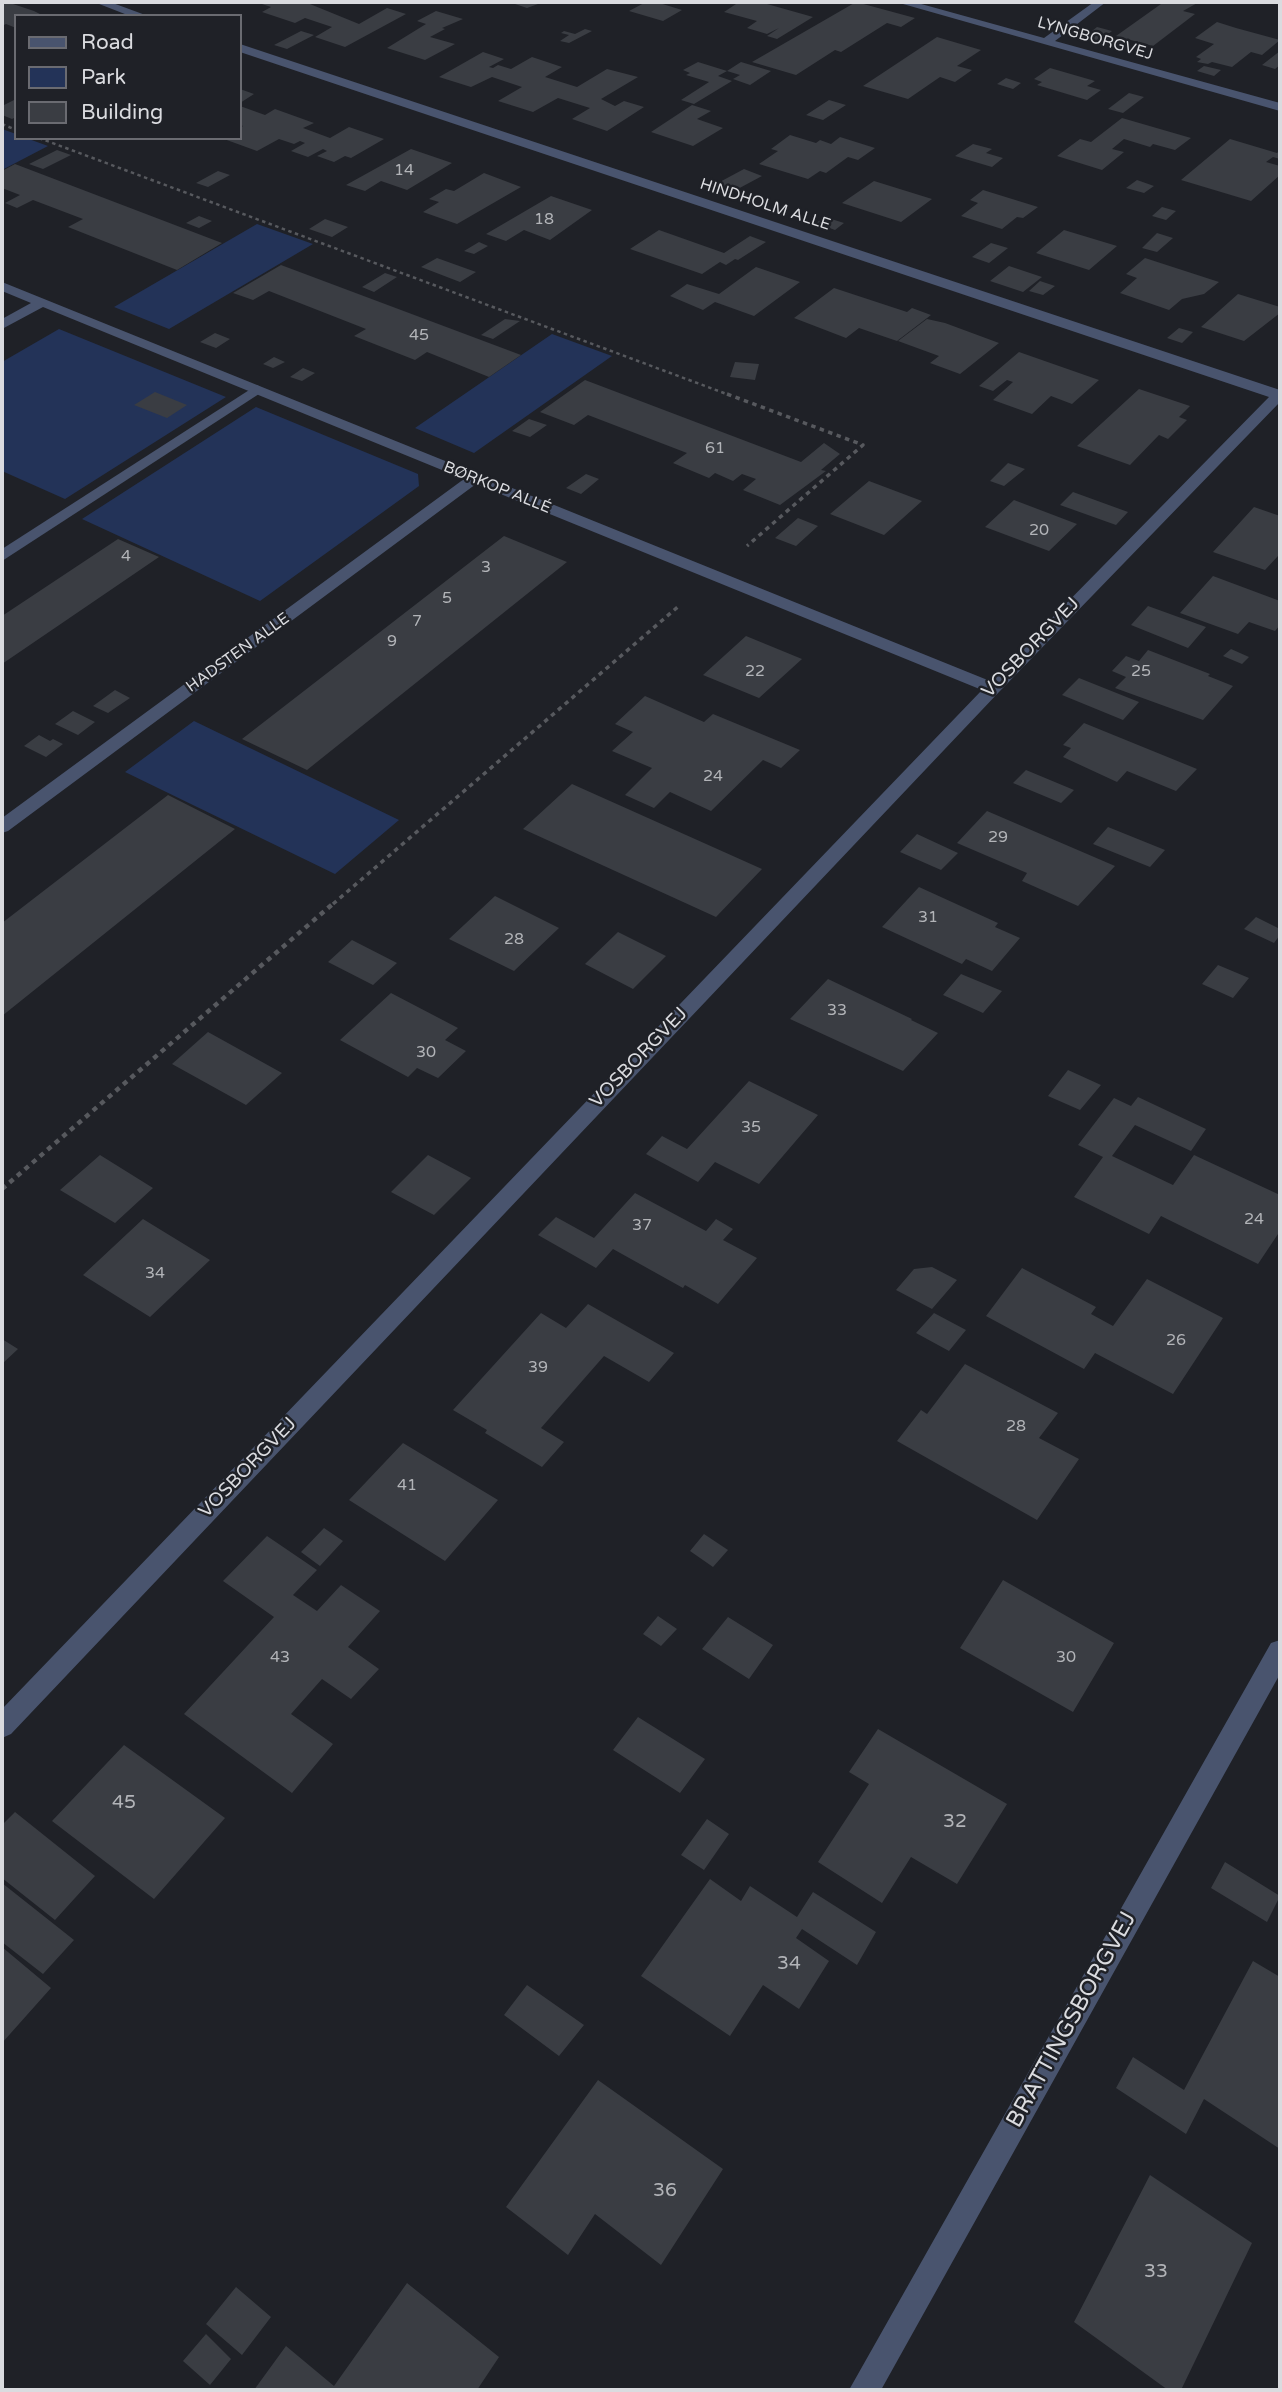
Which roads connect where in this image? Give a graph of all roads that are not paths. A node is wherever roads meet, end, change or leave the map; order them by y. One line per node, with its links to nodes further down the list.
1 (100, 2): 4 (street)
2 (902, 2): 5 (street, LYNGBORGVEJ)
3 (1101, 2): 5 (street)
4 (136, 14)
5 (1046, 42): 7 (street, LYNGBORGVEJ)
6 (242, 49): 12 (street, HINDHOLM ALLE)
7 (1280, 107)
8 (2, 286): 9 (street, BØRKOP ALLÉ)
9 (42, 302): 10 (street); 11 (street, BØRKOP ALLÉ)
10 (2, 325)
11 (257, 389): 13 (street, BØRKOP ALLÉ); 14 (street)
12 (1280, 394): 15 (street, VOSBORGVEJ)
13 (473, 479): 15 (street, BØRKOP ALLÉ); 16 (street, HADSTEN ALLE)
14 (2, 556)
15 (993, 688): 18 (street, VOSBORGVEJ)
16 (2, 827)
17 (1280, 1651): 19 (street, BRATTINGSBORGVEJ)
18 (2, 1726)
19 (864, 2390)

